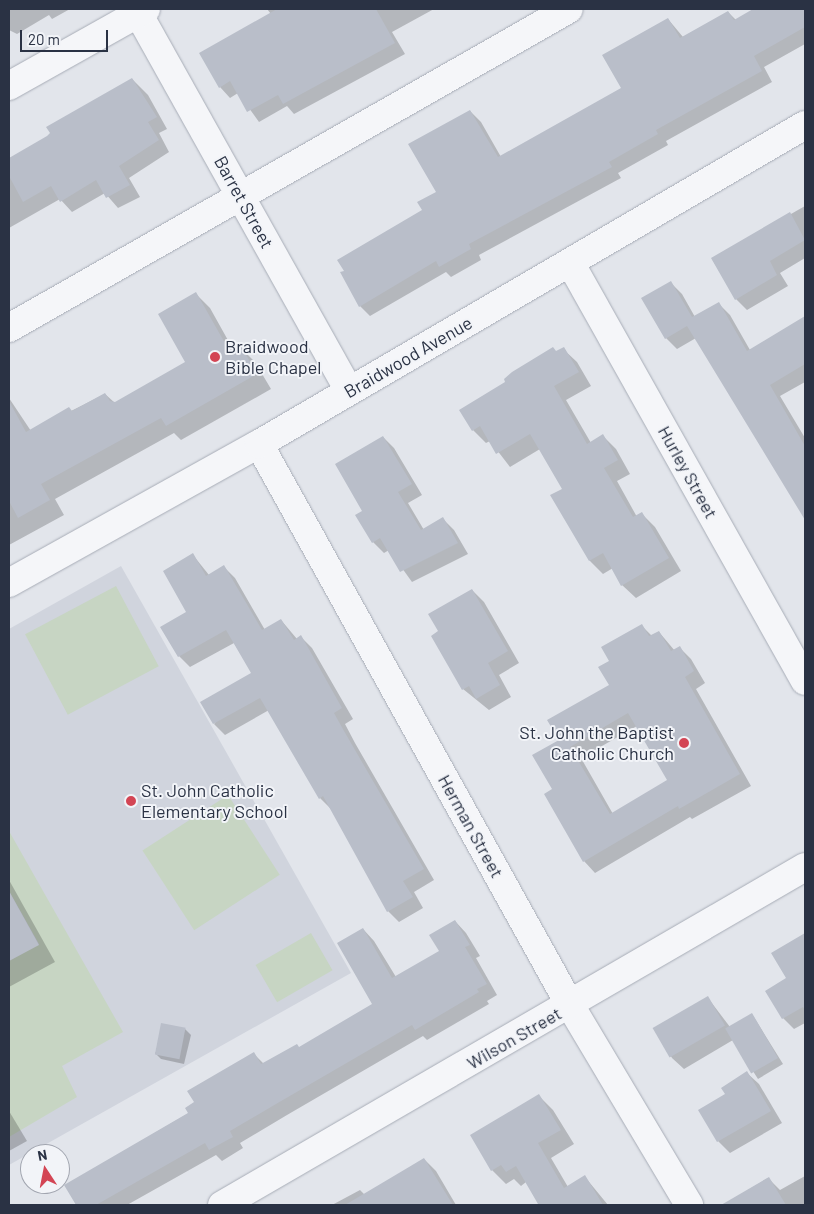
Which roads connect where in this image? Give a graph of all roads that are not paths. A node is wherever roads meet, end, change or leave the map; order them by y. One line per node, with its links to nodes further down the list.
1 (569, 9): 5 (street)
2 (142, 11): 3 (street); 5 (street, Barret Street)
3 (9, 86)
4 (805, 125): 6 (street, Braidwood Avenue)
5 (240, 196): 7 (street); 8 (street, Barret Street)
6 (571, 264): 8 (street, Braidwood Avenue); 11 (street, Hurley Street)
7 (9, 328)
8 (349, 390): 9 (street, Braidwood Avenue)
9 (260, 444): 10 (street, Braidwood Avenue); 13 (street, Herman Street)
10 (9, 583)
11 (805, 680)
12 (805, 867): 13 (street, Wilson Street)
13 (570, 1005): 14 (street, Wilson Street); 15 (street, Herman Street)
14 (222, 1205)
15 (688, 1205)

